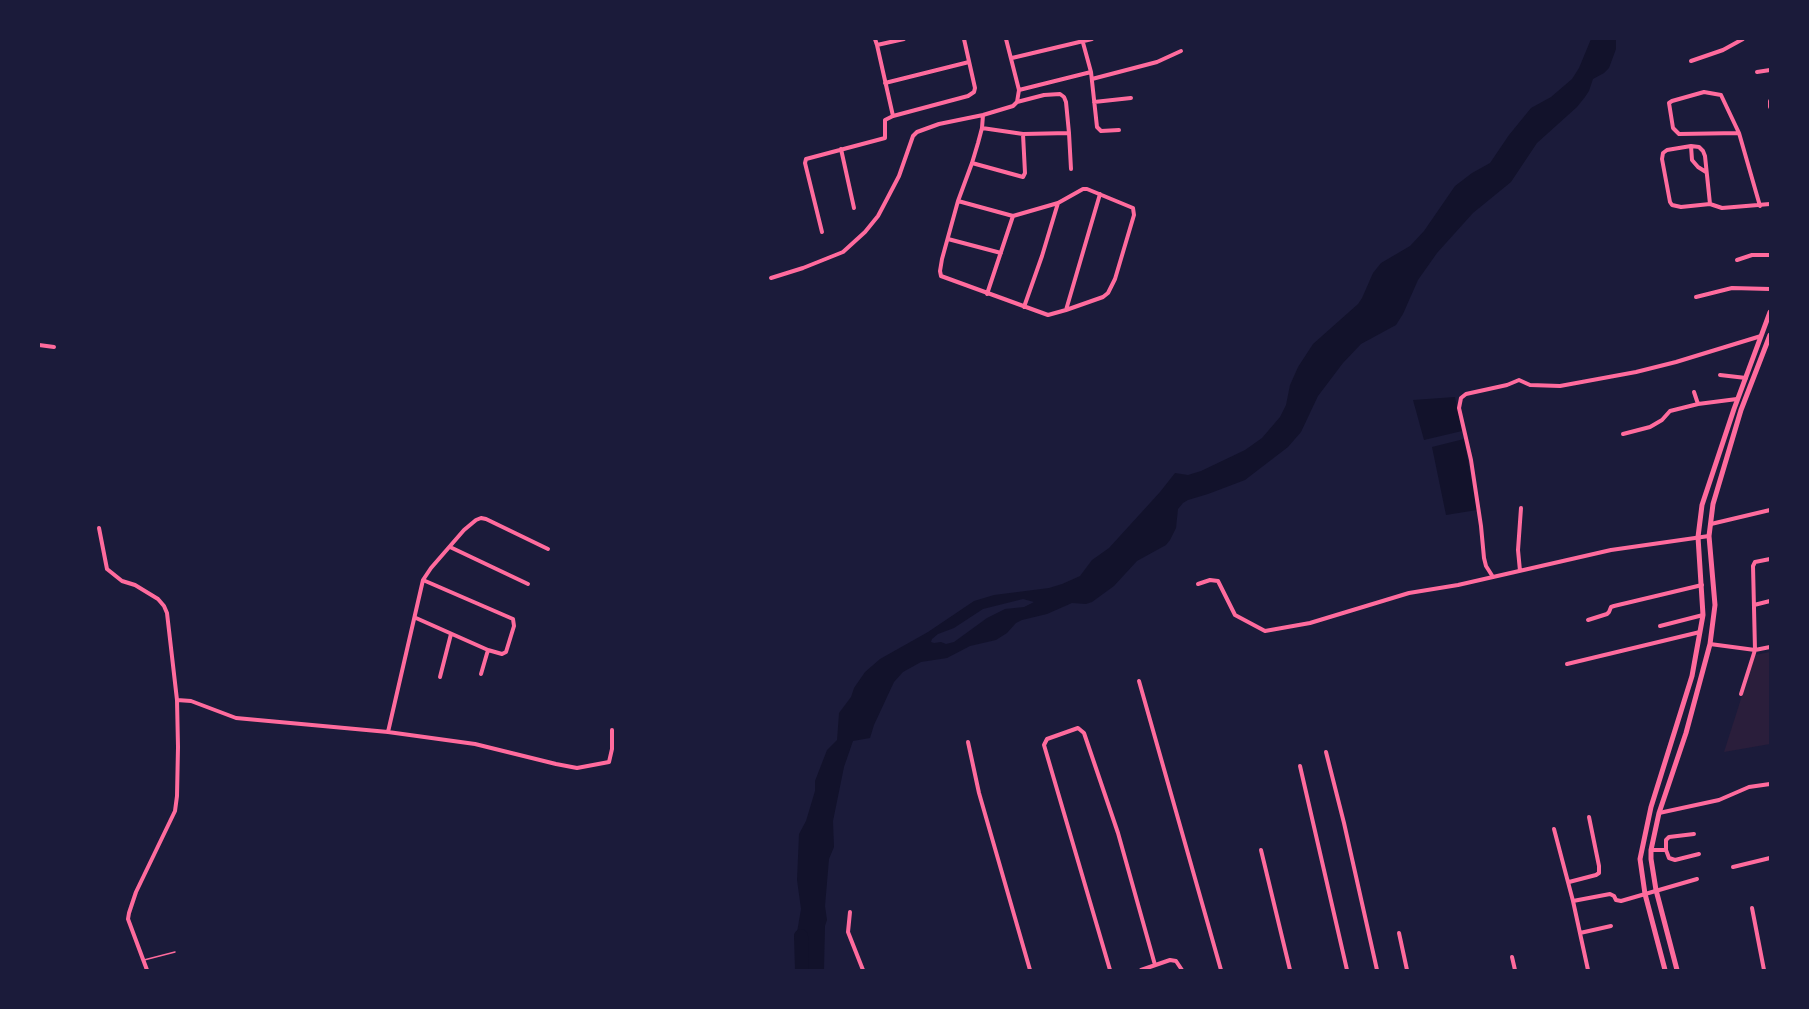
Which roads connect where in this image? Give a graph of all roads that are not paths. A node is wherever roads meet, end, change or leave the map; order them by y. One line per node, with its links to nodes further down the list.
1 (875, 39): 8 (street)
2 (904, 39): 8 (street)
3 (964, 39): 12 (street)
4 (1006, 39): 10 (street)
5 (1092, 39): 7 (street)
6 (1743, 39): 11 (street)
7 (1082, 40): 10 (street); 14 (street)
8 (877, 45): 17 (street)
9 (1181, 51): 16 (street)
10 (1012, 58): 18 (street)
11 (1691, 61)
12 (969, 62): 17 (street); 25 (street)
13 (1770, 70): 15 (street)
14 (1091, 72): 16 (street); 18 (street)
15 (1757, 72)
16 (1092, 79): 22 (street)
17 (885, 82): 25 (street)
18 (1019, 90): 21 (street)
19 (1131, 98): 22 (street)
20 (1770, 101): 23 (street)
21 (1017, 102): 24 (street); 28 (street)
22 (1094, 102): 27 (street)
23 (1770, 107)
24 (983, 115): 26 (street); 49 (street)
25 (893, 116): 32 (street)
26 (982, 128): 30 (street); 33 (street)
27 (1119, 130)
28 (1070, 133): 30 (street); 34 (street)
29 (1739, 133): 29 (street); 41 (street)
30 (1023, 135): 33 (street)
31 (1692, 146): 35 (street); 35 (street); 39 (street)
32 (841, 149): 42 (street); 44 (street)
33 (972, 163): 37 (street)
34 (1071, 169)
35 (1707, 172): 39 (street)
36 (1100, 194): 38 (street); 54 (street); 54 (street)
37 (958, 201): 43 (street); 45 (street)
38 (1058, 202): 43 (street); 53 (street)
39 (1710, 204): 41 (street)
40 (1770, 204): 41 (street)
41 (1760, 206)
42 (854, 208)
43 (1013, 216): 46 (street)
44 (822, 232)
45 (948, 239): 46 (street); 51 (street)
46 (1001, 253): 51 (street)
47 (1770, 255): 48 (street)
48 (1737, 260)
49 (771, 278)
50 (1770, 290): 52 (street)
51 (987, 294): 53 (street)
52 (1696, 297)
53 (1024, 307): 54 (street)
54 (1065, 310)
55 (1770, 312): 56 (main road)
56 (1768, 325): 58 (main road)
57 (1770, 335): 69 (main road)
58 (1761, 336): 62 (main road); 77 (street)
59 (39, 345): 60 (street)
60 (54, 347)
61 (1720, 375): 62 (street)
62 (1746, 378): 64 (main road)
63 (1694, 392): 65 (street)
64 (1738, 399): 65 (street); 72 (main road)
65 (1698, 404): 66 (street)
66 (1623, 435)
67 (1521, 508): 76 (street)
68 (1770, 510): 69 (street)
69 (1710, 524): 71 (main road)
70 (99, 528): 101 (street)
71 (1709, 536): 72 (street); 90 (main road)
72 (1698, 537): 76 (street); 81 (main road)
73 (450, 547): 74 (street); 78 (street); 79 (street)
74 (548, 549)
75 (1770, 559): 83 (street)
76 (1520, 571): 77 (street)
77 (1493, 577): 80 (street)
78 (423, 580): 85 (street); 92 (street)
79 (528, 584)
80 (1198, 584)
81 (1702, 585): 84 (main road); 86 (street)
82 (1770, 601): 83 (street)
83 (1754, 605): 93 (street)
84 (1703, 615): 87 (street); 88 (main road)
85 (415, 618): 89 (street); 103 (street)
86 (1588, 620)
87 (1660, 626)
88 (1700, 632): 94 (main road); 96 (street)
89 (451, 634): 92 (street); 98 (street)
90 (1710, 644): 93 (street); 95 (main road)
91 (1770, 647): 93 (street)
92 (488, 650): 97 (street)
93 (1755, 650): 100 (street)
94 (1695, 659): 95 (main road); 121 (main road)
95 (1705, 662): 108 (main road)
96 (1567, 664)
97 (481, 674)
98 (440, 677)
99 (1139, 681): 138 (street)
100 (1741, 694)
101 (177, 700): 103 (street); 130 (street)
102 (612, 730): 103 (street)
103 (388, 732)
104 (968, 742): 134 (street)
105 (1326, 752): 141 (street)
106 (1300, 766): 140 (street)
107 (1770, 784): 108 (street)
108 (1659, 813): 113 (main road)
109 (1589, 817): 119 (street)
110 (1554, 829): 119 (street)
111 (1694, 834): 114 (street)
112 (1261, 850): 139 (street)
113 (1651, 850): 114 (street); 120 (main road)
114 (1666, 850): 115 (street)
115 (1699, 854)
116 (1770, 858): 117 (street)
117 (1733, 867)
118 (1697, 879): 120 (street)
119 (1569, 882): 122 (street)
120 (1656, 890): 121 (street); 146 (main road)
121 (1645, 894): 122 (street); 145 (main road)
122 (1573, 901): 127 (street)
123 (1752, 908): 147 (street)
124 (850, 912): 133 (street)
125 (1611, 926): 127 (street)
126 (1399, 933): 142 (street)
127 (1580, 933): 144 (street)
128 (175, 952): 130 (lane)
129 (1512, 957): 143 (street)
130 (143, 960): 132 (street)
131 (1155, 965): 135 (street); 136 (street); 137 (street)
132 (147, 970)
133 (863, 970)
134 (1030, 970)
135 (1110, 970)
136 (1141, 970)
137 (1182, 970)
138 (1221, 970)
139 (1290, 970)
140 (1347, 970)
141 (1377, 970)
142 (1407, 970)
143 (1515, 970)
144 (1588, 970)
145 (1665, 970)
146 (1677, 970)
147 (1764, 970)

